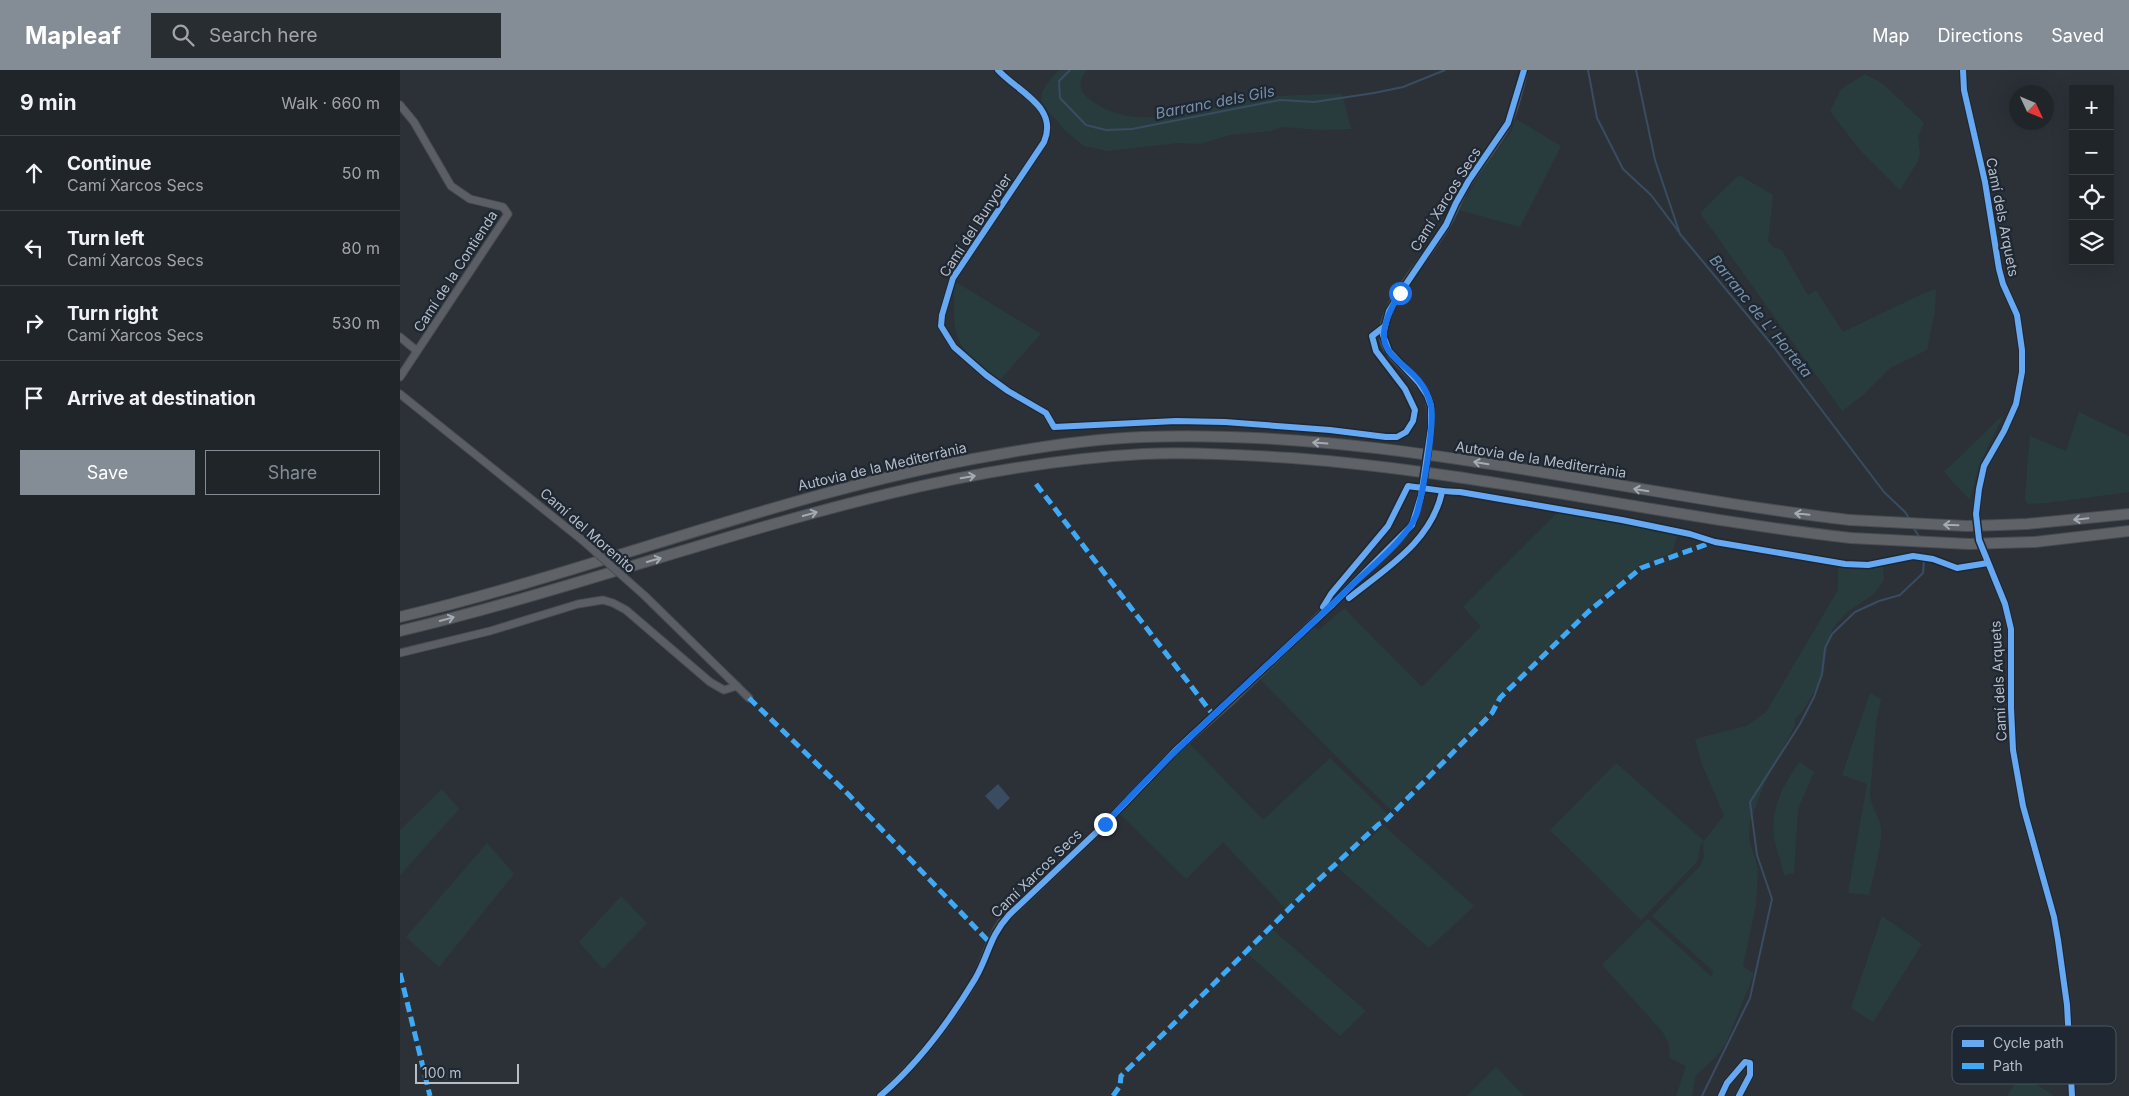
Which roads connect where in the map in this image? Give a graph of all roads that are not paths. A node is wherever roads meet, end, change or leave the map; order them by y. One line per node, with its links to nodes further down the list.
1 (998, 70): 9 (street, Camí del Bunyoler)
2 (1524, 70): 18 (street, Camí Xarcos Secs, bridge)
3 (1963, 70): 17 (street, Camí dels Arquets)
4 (400, 105): 6 (street, Camí de la Contienda)
5 (400, 337): 6 (street)
6 (417, 351): 7 (street, Camí de la Contienda)
7 (400, 377)
8 (400, 394): 15 (street, Camí del Morenito, bridge)
9 (1054, 427)
10 (2129, 514): 12 (highway, Autovia de la Mediterrània, one-way to 12, bridge)
11 (2129, 531): 13 (highway, Autovia de la Mediterrània, one-way to 11, bridge)
12 (400, 617)
13 (400, 631)
14 (400, 653): 15 (street)
15 (737, 686): 16 (street, Camí del Morenito)
16 (749, 698)
17 (2068, 1026)
18 (880, 1096)
19 (1721, 1096): 20 (street)
20 (1739, 1096)

